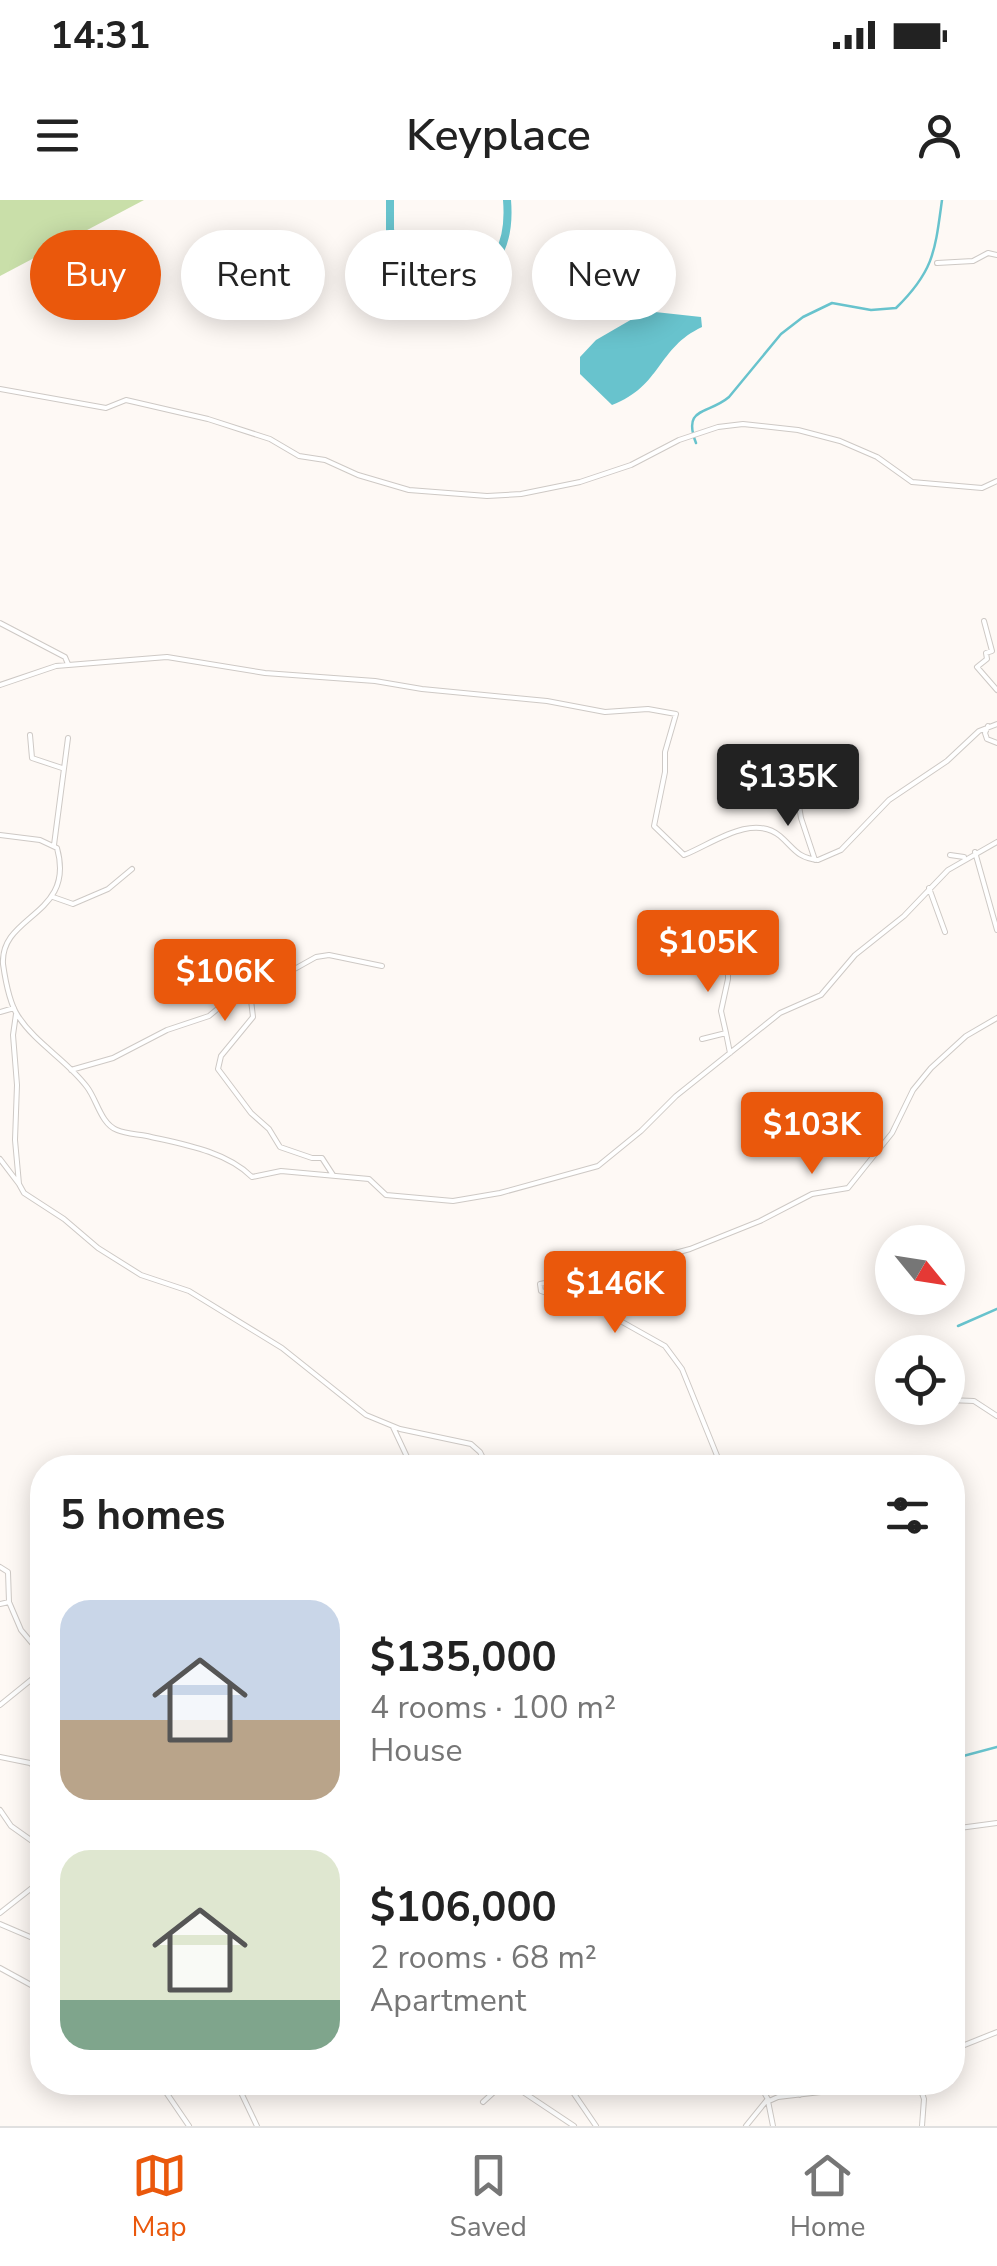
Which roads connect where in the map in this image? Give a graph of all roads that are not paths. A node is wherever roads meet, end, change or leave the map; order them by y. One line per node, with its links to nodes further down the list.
1 (997, 255): 2 (street)
2 (937, 264)
3 (0, 389): 4 (street)
4 (997, 481)
5 (984, 621): 9 (street)
6 (0, 623): 7 (street)
7 (68, 664): 8 (street); 23 (street)
8 (0, 685)
9 (997, 690)
10 (997, 724): 11 (street)
11 (988, 726): 14 (street); 23 (street)
12 (30, 736): 15 (street)
13 (68, 738): 15 (street)
14 (997, 742)
15 (62, 768): 19 (street)
16 (796, 788): 23 (street)
17 (0, 836): 19 (street)
18 (997, 842): 20 (street)
19 (54, 845): 26 (street)
20 (975, 852): 22 (street); 27 (street)
21 (950, 855): 22 (street)
22 (965, 858): 25 (street)
23 (815, 860)
24 (132, 869): 26 (street)
25 (929, 888): 28 (street); 37 (street)
26 (53, 896): 32 (street)
27 (997, 930)
28 (945, 932)
29 (728, 957): 35 (street)
30 (382, 966): 31 (street)
31 (245, 996): 38 (street); 40 (street)
32 (15, 1011): 33 (street); 38 (street); 41 (street)
33 (0, 1012)
34 (997, 1018): 47 (street)
35 (726, 1034): 36 (street); 37 (street)
36 (702, 1040)
37 (730, 1053): 40 (street)
38 (71, 1070): 40 (street)
39 (0, 1158): 41 (street)
40 (334, 1176)
41 (18, 1184): 44 (street)
42 (965, 1401): 43 (street)
43 (997, 1416)
44 (393, 1427): 45 (street); 46 (street)
45 (406, 1455)
46 (482, 1455)
47 (715, 1455)
48 (0, 1567): 49 (street)
49 (9, 1602): 50 (street); 51 (street)
50 (0, 1604)
51 (30, 1640)
52 (30, 1681): 53 (street)
53 (0, 1705)
54 (0, 1757): 55 (street)
55 (30, 1764)
56 (0, 1810): 59 (street)
57 (997, 1824): 58 (street)
58 (965, 1828)
59 (30, 1839)
60 (30, 1889): 61 (street)
61 (0, 1912)
62 (0, 1924): 63 (street)
63 (30, 1937)
64 (0, 1968): 65 (street)
65 (30, 1984)
66 (997, 2032): 67 (street)
67 (965, 2045)
68 (168, 2095): 78 (street)
69 (242, 2095): 79 (street)
70 (491, 2095): 77 (street)
71 (527, 2095): 80 (street)
72 (576, 2095): 81 (street)
73 (764, 2095): 76 (street)
74 (800, 2095): 76 (street)
75 (923, 2095): 84 (street)
76 (767, 2100): 82 (street); 83 (street)
77 (483, 2102)
78 (189, 2126)
79 (257, 2126)
80 (574, 2126)
81 (596, 2126)
82 (746, 2126)
83 (773, 2126)
84 (922, 2126)

